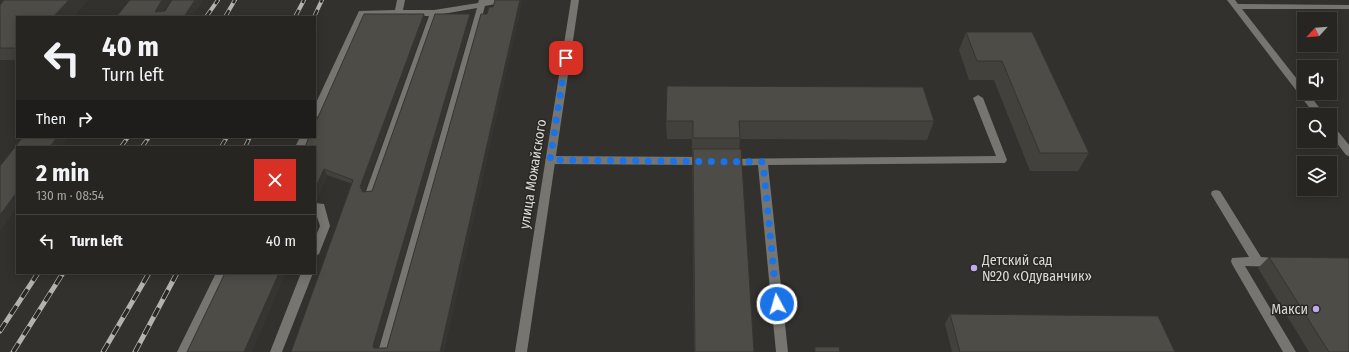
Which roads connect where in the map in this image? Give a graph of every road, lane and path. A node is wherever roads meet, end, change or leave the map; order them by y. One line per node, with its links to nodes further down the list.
1 (401, 0): 7 (main road)
2 (506, 0): 4 (main road)
3 (575, 0): 14 (main road, улица Можайского)
4 (483, 2): 8 (main road); 26 (main road)
5 (1233, 3): 6 (main road); 10 (main road)
6 (1349, 7)
7 (398, 13): 8 (main road); 11 (main road)
8 (434, 13): 16 (main road)
9 (978, 98): 15 (main road)
10 (1315, 108)
11 (316, 113)
12 (1337, 136): 13 (main road)
13 (1349, 152)
14 (550, 160): 15 (main road); 27 (main road, улица Можайского)
15 (763, 162): 28 (main road)
16 (370, 194)
17 (1216, 194): 20 (main road)
18 (316, 207): 19 (main road)
19 (316, 248)
20 (1258, 261): 21 (main road); 29 (main road)
21 (1288, 262)
22 (222, 274): 24 (main road)
23 (307, 274): 25 (main road)
24 (183, 352)
25 (276, 352)
26 (384, 352)
27 (522, 352)
28 (782, 352)
29 (1290, 352)

